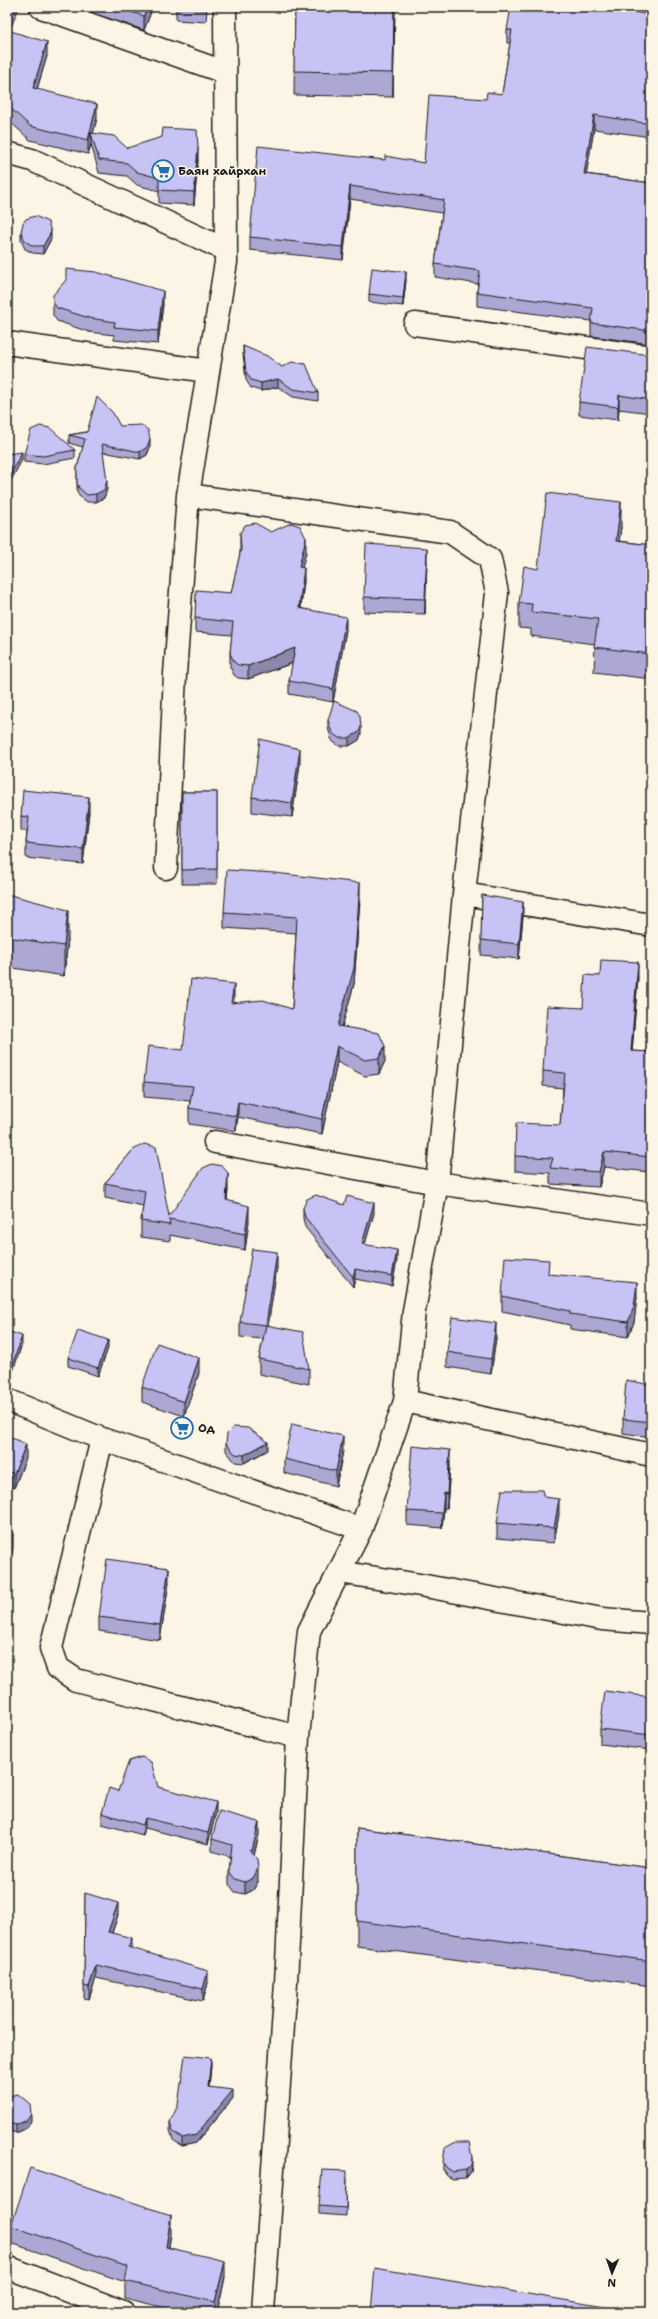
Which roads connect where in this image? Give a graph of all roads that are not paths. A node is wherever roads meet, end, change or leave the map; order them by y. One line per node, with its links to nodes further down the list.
1 (41, 7): 3 (street)
2 (225, 7): 3 (street)
3 (224, 72): 5 (street)
4 (7, 153): 5 (street)
5 (226, 250): 9 (street)
6 (415, 324): 8 (street)
7 (7, 343): 9 (street)
8 (651, 357)
9 (208, 371): 10 (street)
10 (188, 495): 11 (street); 12 (street)
11 (166, 868)
12 (464, 894): 13 (street); 15 (street)
13 (651, 925)
14 (214, 1142): 15 (street)
15 (437, 1183): 16 (street); 18 (street)
16 (651, 1214)
17 (7, 1400): 19 (street)
18 (405, 1401): 20 (street); 21 (street)
19 (102, 1440): 21 (street); 24 (street)
20 (651, 1455)
21 (361, 1529): 22 (street)
22 (339, 1572): 23 (street); 24 (street)
23 (651, 1623)
24 (298, 1737): 27 (street)
25 (7, 2267): 26 (street)
26 (123, 2312)
27 (263, 2312)

